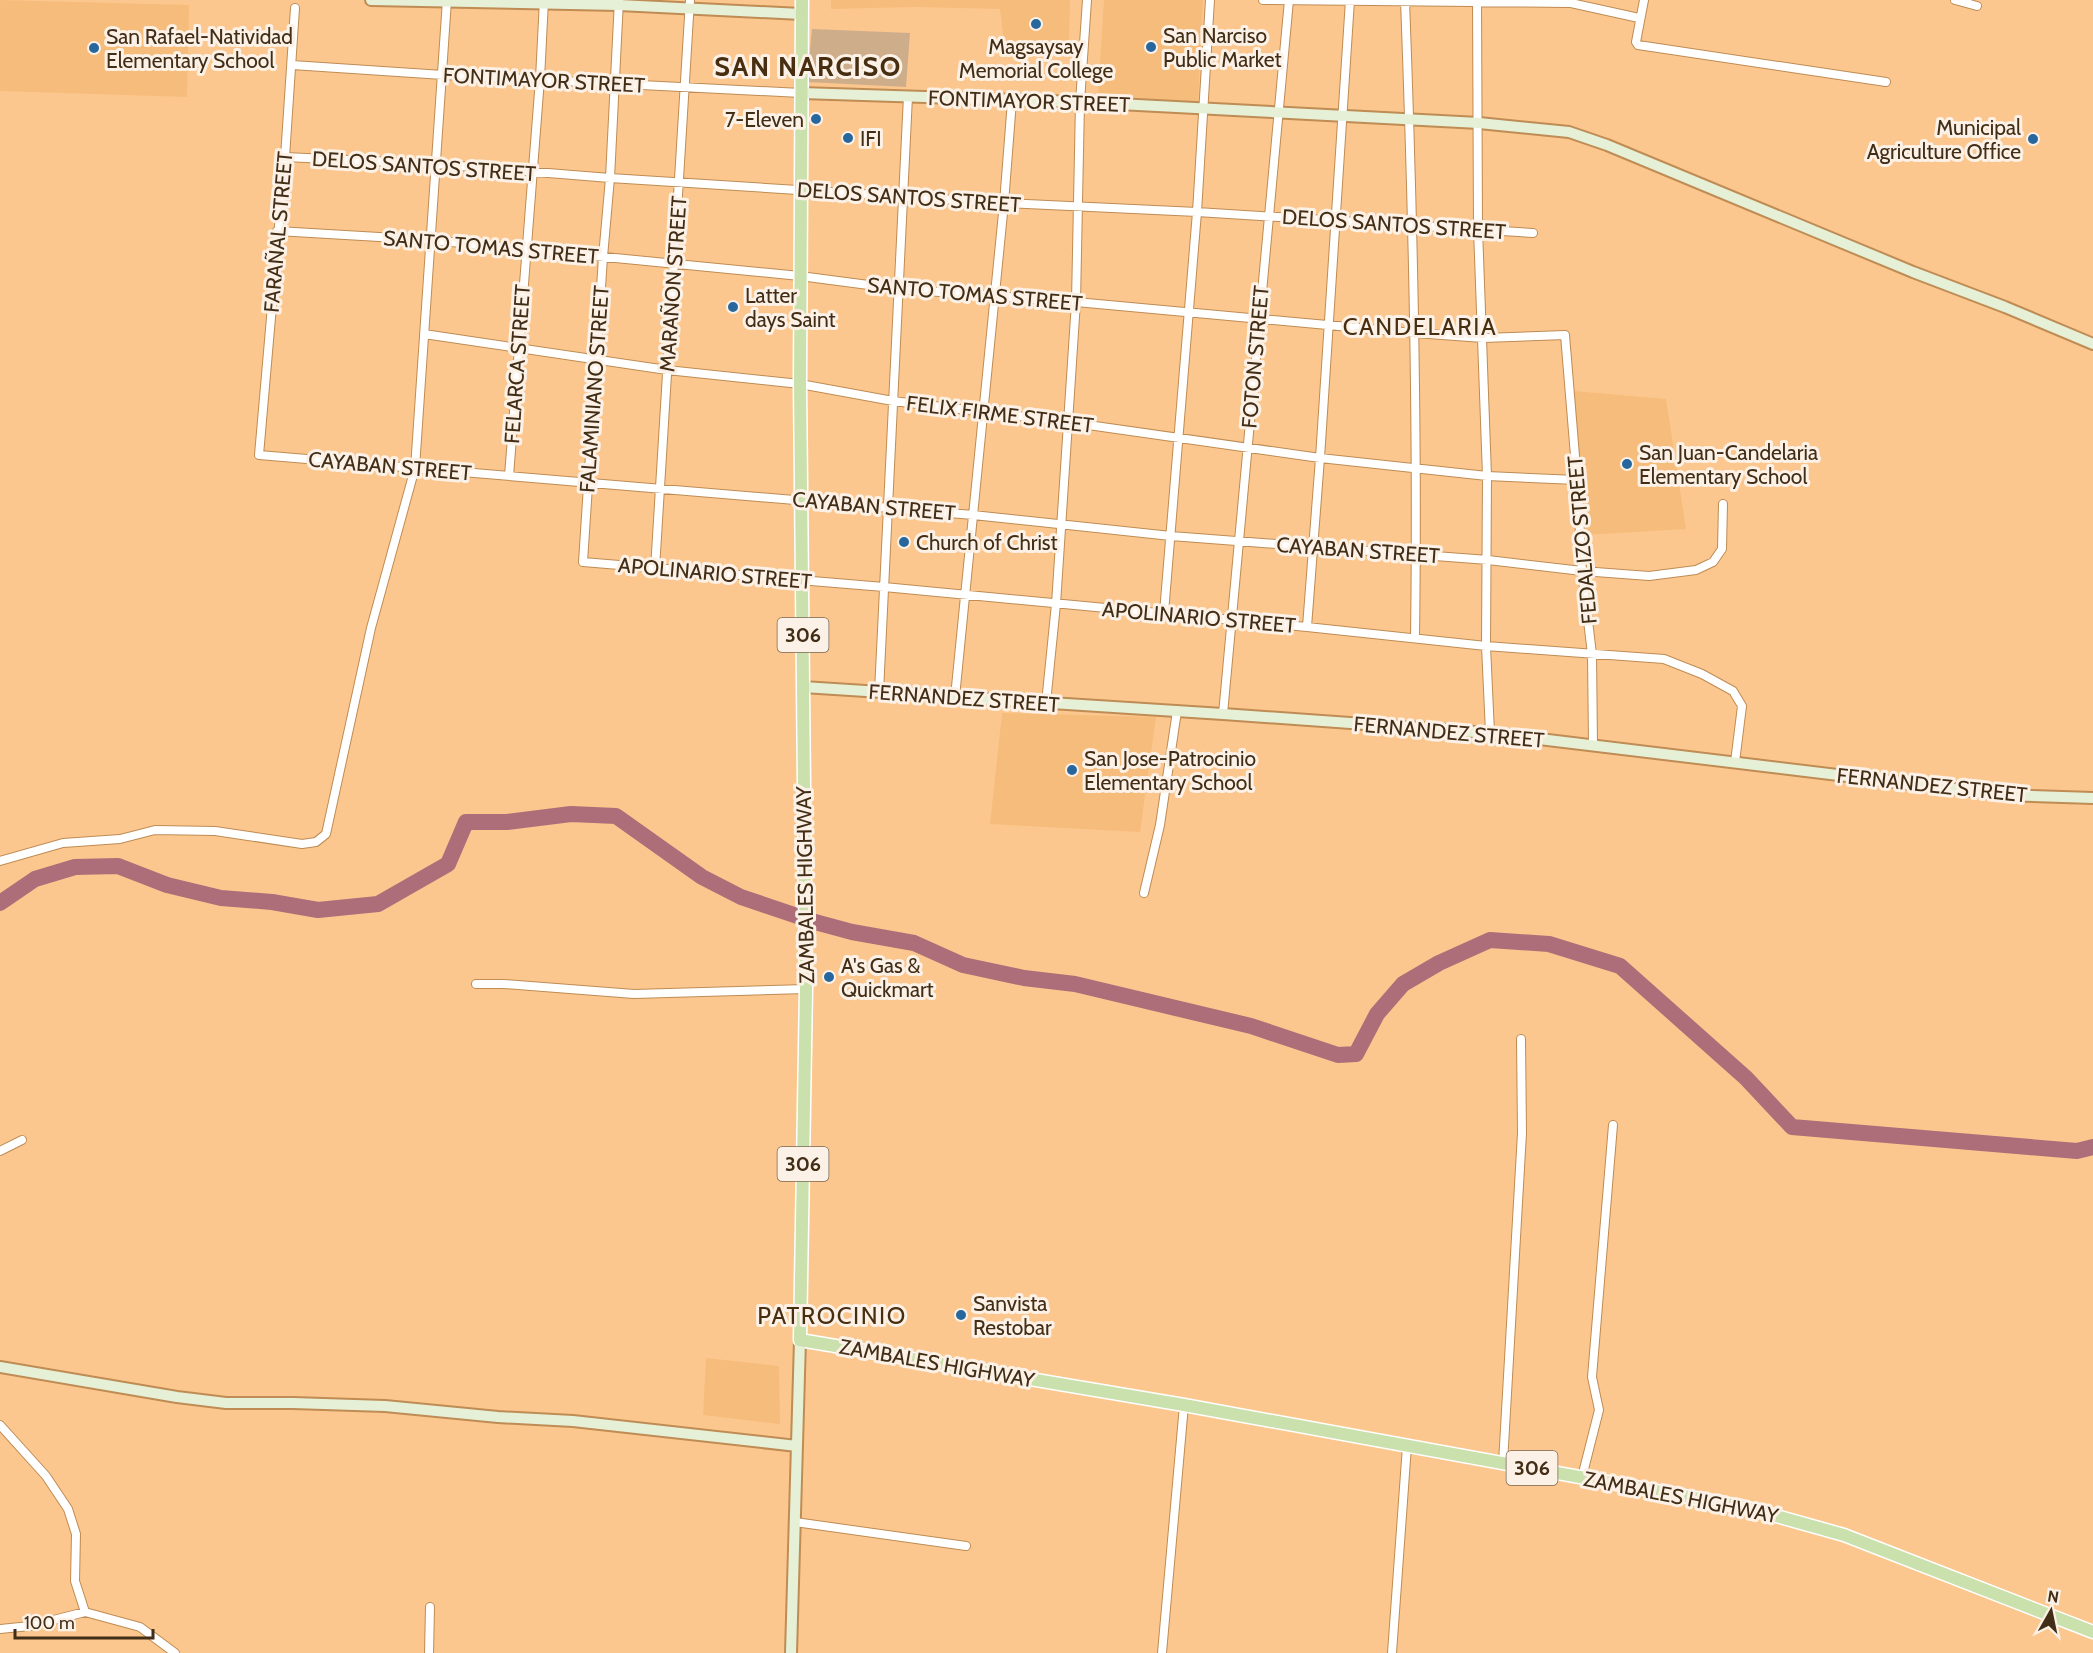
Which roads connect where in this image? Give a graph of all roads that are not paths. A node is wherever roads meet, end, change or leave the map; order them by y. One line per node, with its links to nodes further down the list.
1 (371, 0): 10 (street)
2 (802, 0): 18 (main road, ZAMBALES HIGHWAY / 306)
3 (1087, 0): 29 (street)
4 (1210, 0): 30 (street)
5 (1263, 0): 6 (street)
6 (1289, 0): 7 (street); 31 (street, FOTON STREET)
7 (1350, 0): 11 (street); 32 (street)
8 (1644, 0): 19 (street)
9 (1955, 0): 16 (street)
10 (447, 1): 13 (street); 21 (street)
11 (1405, 1): 12 (street); 33 (street)
12 (1477, 1): 19 (street); 34 (street)
13 (544, 2): 14 (street); 22 (street, FELARCA STREET)
14 (619, 2): 15 (street); 24 (street, FALAMINIANO STREET)
15 (689, 4): 18 (street); 25 (street, MARAÑON STREET)
16 (1977, 6)
17 (295, 8): 20 (street, FARAÑAL STREET)
18 (801, 14): 26 (main road, ZAMBALES HIGHWAY / 306)
19 (1639, 18): 23 (street)
20 (292, 65): 21 (street, FONTIMAYOR STREET); 35 (street, FARAÑAL STREET)
21 (443, 75): 22 (street, FONTIMAYOR STREET); 36 (street)
22 (540, 79): 24 (street, FONTIMAYOR STREET); 37 (street, FELARCA STREET)
23 (1886, 82)
24 (614, 83): 25 (street, FONTIMAYOR STREET); 38 (street, FALAMINIANO STREET)
25 (685, 87): 26 (street, FONTIMAYOR STREET); 39 (street, MARAÑON STREET)
26 (801, 93): 27 (street, FONTIMAYOR STREET); 40 (main road, ZAMBALES HIGHWAY / 306)
27 (908, 96): 28 (street, FONTIMAYOR STREET); 41 (street)
28 (1012, 101): 29 (street, FONTIMAYOR STREET); 42 (street)
29 (1080, 102): 30 (street, FONTIMAYOR STREET); 43 (street)
30 (1203, 108): 31 (street, FONTIMAYOR STREET); 44 (street)
31 (1278, 113): 32 (street, FONTIMAYOR STREET); 45 (street, FOTON STREET)
32 (1342, 116): 33 (street, FONTIMAYOR STREET); 46 (street)
33 (1410, 120): 34 (street, FONTIMAYOR STREET); 47 (street)
34 (1479, 123): 48 (street); 66 (street, FONTIMAYOR STREET)
35 (285, 157): 36 (street, DELOS SANTOS STREET); 49 (street, FARAÑAL STREET)
36 (435, 164): 37 (street, DELOS SANTOS STREET); 51 (street)
37 (533, 173): 38 (street, DELOS SANTOS STREET); 52 (street, FELARCA STREET)
38 (610, 178): 39 (street, DELOS SANTOS STREET); 53 (street, FALAMINIANO STREET)
39 (680, 182): 40 (street, DELOS SANTOS STREET); 54 (street, MARAÑON STREET)
40 (801, 190): 41 (street, DELOS SANTOS STREET); 55 (main road, ZAMBALES HIGHWAY / 306)
41 (903, 197): 42 (street, DELOS SANTOS STREET); 56 (street)
42 (1004, 203): 43 (street, DELOS SANTOS STREET); 57 (street)
43 (1078, 207): 44 (street, DELOS SANTOS STREET); 58 (street)
44 (1197, 212): 45 (street, DELOS SANTOS STREET); 59 (street)
45 (1269, 216): 46 (street, DELOS SANTOS STREET); 60 (street, FOTON STREET)
46 (1335, 220): 47 (street, DELOS SANTOS STREET); 61 (street)
47 (1411, 226): 48 (street, DELOS SANTOS STREET); 62 (street)
48 (1478, 229): 50 (street, DELOS SANTOS STREET); 65 (street)
49 (277, 231): 51 (street, SANTO TOMAS STREET); 76 (street, FARAÑAL STREET)
50 (1533, 233)
51 (430, 240): 52 (street, SANTO TOMAS STREET); 63 (street)
52 (525, 249): 53 (street, SANTO TOMAS STREET); 67 (street, FELARCA STREET)
53 (603, 257): 54 (street, SANTO TOMAS STREET); 68 (street, FALAMINIANO STREET)
54 (674, 264): 55 (street, SANTO TOMAS STREET); 69 (street, MARAÑON STREET)
55 (800, 276): 56 (street, SANTO TOMAS STREET); 70 (main road, ZAMBALES HIGHWAY / 306)
56 (899, 289): 57 (street, SANTO TOMAS STREET); 71 (street)
57 (994, 296): 58 (street, SANTO TOMAS STREET); 72 (street)
58 (1076, 302): 59 (street, SANTO TOMAS STREET); 73 (street)
59 (1188, 312): 60 (street, SANTO TOMAS STREET); 74 (street)
60 (1258, 318): 61 (street, SANTO TOMAS STREET); 75 (street, FOTON STREET)
61 (1328, 324): 62 (street, SANTO TOMAS STREET); 77 (street)
62 (1415, 333): 65 (street, SANTO TOMAS STREET); 79 (street)
63 (424, 334): 67 (street, FELIX FIRME STREET); 78 (street)
64 (1565, 335): 65 (street, SANTO TOMAS STREET); 82 (street, FEDALIZO STREET)
65 (1483, 338): 81 (street)
66 (2093, 344)
67 (518, 348): 68 (street, FELIX FIRME STREET); 80 (street, FELARCA STREET)
68 (596, 359): 69 (street, FELIX FIRME STREET); 83 (street, FALAMINIANO STREET)
69 (667, 370): 70 (street, FELIX FIRME STREET); 84 (street, MARAÑON STREET)
70 (800, 384): 71 (street, FELIX FIRME STREET); 85 (main road, ZAMBALES HIGHWAY / 306)
71 (893, 401): 72 (street, FELIX FIRME STREET); 87 (street)
72 (982, 411): 73 (street, FELIX FIRME STREET); 88 (street)
73 (1067, 422): 74 (street, FELIX FIRME STREET); 89 (street)
74 (1178, 437): 75 (street, FELIX FIRME STREET); 90 (street)
75 (1246, 447): 77 (street, FELIX FIRME STREET); 91 (street, FOTON STREET)
76 (259, 455): 78 (street, CAYABAN STREET)
77 (1320, 458): 79 (street, FELIX FIRME STREET); 92 (street)
78 (416, 468): 80 (street, CAYABAN STREET); 118 (street)
79 (1416, 470): 81 (street, FELIX FIRME STREET); 93 (street)
80 (509, 476): 83 (street, CAYABAN STREET)
81 (1487, 476): 82 (street, FELIX FIRME STREET); 94 (street)
82 (1577, 480): 97 (street, FEDALIZO STREET)
83 (588, 483): 84 (street, CAYABAN STREET); 95 (street, FALAMINIANO STREET)
84 (660, 489): 85 (street, CAYABAN STREET); 96 (street, MARAÑON STREET)
85 (801, 500): 87 (street, CAYABAN STREET); 98 (main road, ZAMBALES HIGHWAY / 306)
86 (1723, 504): 97 (street, CAYABAN STREET)
87 (888, 508): 88 (street, CAYABAN STREET); 99 (street)
88 (973, 515): 89 (street, CAYABAN STREET); 100 (street)
89 (1062, 525): 90 (street, CAYABAN STREET); 101 (street)
90 (1172, 536): 91 (street, CAYABAN STREET); 102 (street)
91 (1239, 541): 92 (street, CAYABAN STREET); 103 (street, FOTON STREET)
92 (1313, 548): 93 (street, CAYABAN STREET); 104 (street)
93 (1416, 555): 94 (street, CAYABAN STREET); 105 (street)
94 (1488, 560): 97 (street, CAYABAN STREET); 106 (street)
95 (583, 562): 96 (street, APOLINARIO STREET)
96 (655, 569): 98 (street, APOLINARIO STREET)
97 (1582, 571): 107 (street, FEDALIZO STREET)
98 (802, 580): 99 (street, APOLINARIO STREET); 108 (main road, ZAMBALES HIGHWAY / 306)
99 (884, 587): 100 (street, APOLINARIO STREET); 109 (street)
100 (965, 595): 101 (street, APOLINARIO STREET); 110 (street)
101 (1056, 604): 102 (street, APOLINARIO STREET); 111 (street)
102 (1164, 613): 103 (street, APOLINARIO STREET)
103 (1232, 620): 104 (street, APOLINARIO STREET); 113 (street, FOTON STREET)
104 (1307, 627): 105 (street, APOLINARIO STREET)
105 (1414, 638): 106 (street, APOLINARIO STREET)
106 (1486, 646): 107 (street, APOLINARIO STREET); 114 (street)
107 (1592, 654): 115 (street, FEDALIZO STREET); 116 (street, APOLINARIO STREET)
108 (803, 687): 109 (street, FERNANDEZ STREET); 121 (main road, ZAMBALES HIGHWAY / 306)
109 (879, 692): 110 (street, FERNANDEZ STREET)
110 (955, 697): 111 (street, FERNANDEZ STREET)
111 (1046, 703): 112 (street, FERNANDEZ STREET)
112 (1176, 711): 113 (street, FERNANDEZ STREET); 119 (street)
113 (1223, 714): 114 (street, FERNANDEZ STREET)
114 (1490, 733): 115 (street, FERNANDEZ STREET)
115 (1593, 745): 116 (street, FERNANDEZ STREET)
116 (1735, 762): 117 (street, FERNANDEZ STREET)
117 (2093, 798)
118 (0, 861)
119 (1144, 893)
120 (476, 984): 121 (street)
121 (806, 989): 126 (main road, ZAMBALES HIGHWAY / 306)
122 (1521, 1039): 132 (street)
123 (1613, 1125): 133 (street)
124 (22, 1140): 125 (street)
125 (0, 1151)
126 (800, 1340): 128 (main road, ZAMBALES HIGHWAY / 306); 130 (street)
127 (0, 1367): 130 (street)
128 (1184, 1405): 131 (main road, ZAMBALES HIGHWAY / 306); 143 (street)
129 (0, 1425): 137 (street)
130 (797, 1446): 134 (street)
131 (1407, 1446): 132 (main road, ZAMBALES HIGHWAY / 306); 144 (street)
132 (1503, 1463): 133 (main road, ZAMBALES HIGHWAY / 306)
133 (1582, 1477): 139 (main road, ZAMBALES HIGHWAY / 306)
134 (795, 1522): 135 (street); 142 (street)
135 (966, 1546)
136 (430, 1607): 141 (street)
137 (85, 1612): 138 (street); 140 (street)
138 (0, 1629)
139 (2093, 1632)
140 (175, 1653)
141 (429, 1653)
142 (791, 1653)
143 (1162, 1653)
144 (1392, 1653)

